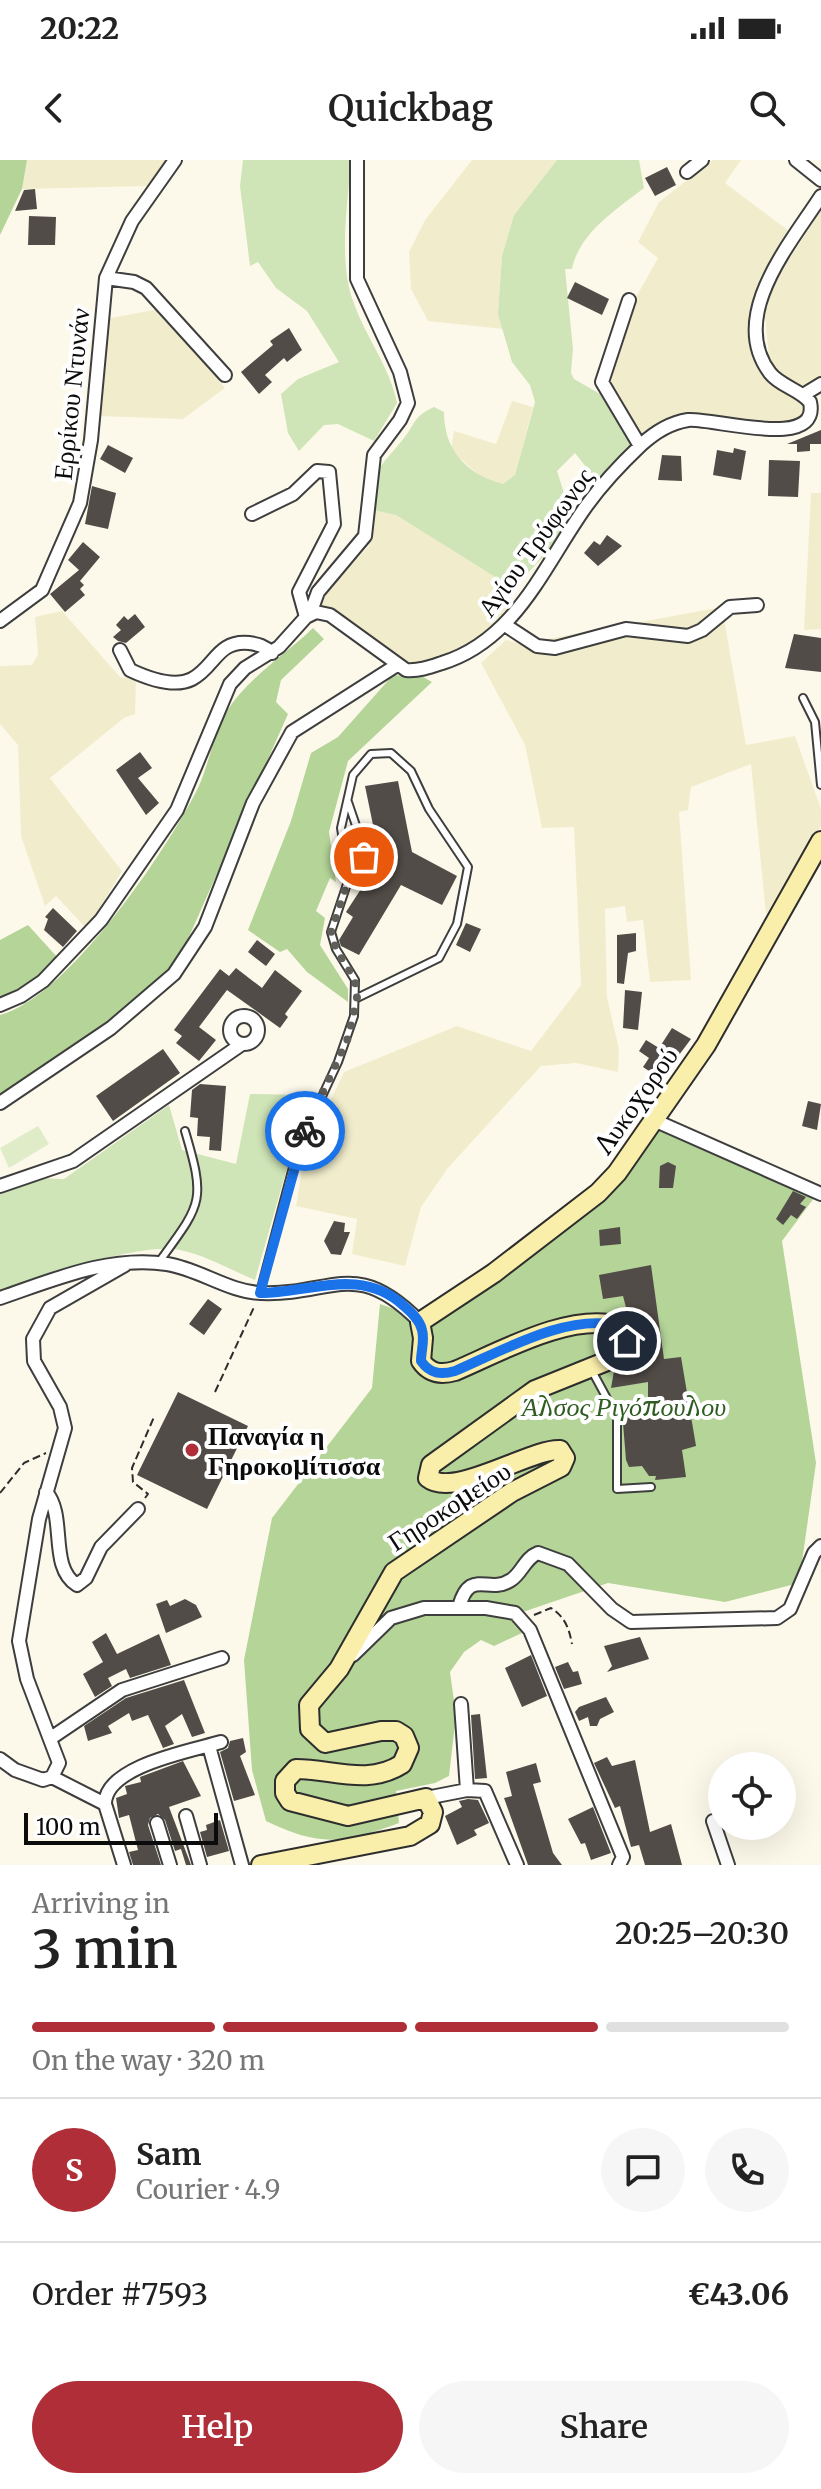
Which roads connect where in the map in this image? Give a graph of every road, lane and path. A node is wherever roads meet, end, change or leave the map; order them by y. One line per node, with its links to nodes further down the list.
1 (175, 160): 8 (street, Ερρίκου Ντυνάν)
2 (357, 160): 16 (street)
3 (702, 160): 5 (street)
4 (796, 160): 6 (street)
5 (687, 172)
6 (821, 180)
7 (821, 196): 12 (street)
8 (106, 278): 10 (street); 17 (street, Ερρίκου Ντυνάν)
9 (629, 300): 13 (street)
10 (225, 375)
11 (821, 384): 12 (street)
12 (803, 395): 13 (street, Αγίου Τρύφωνος)
13 (640, 446): 18 (street, Αγίου Τρύφωνος)
14 (252, 514): 16 (street)
15 (757, 605): 18 (street)
16 (308, 616): 20 (street); 21 (street)
17 (0, 621)
18 (505, 625): 21 (street, Αγίου Τρύφωνος)
19 (120, 650): 20 (street)
20 (272, 653): 28 (street)
21 (397, 665): 30 (street)
22 (803, 698): 23 (lane)
23 (821, 785)
24 (348, 801): 26 (lane); 26 (lane); 27 (lane)
25 (821, 841): 31 (street, Λυκοχορού)
26 (349, 878): 27 (lane)
27 (357, 998): 37 (lane)
28 (0, 1005)
29 (242, 1044): 33 (street)
30 (0, 1103)
31 (656, 1121): 34 (street); 39 (street, Λυκοχορού)
32 (185, 1131): 35 (lane)
33 (0, 1186)
34 (821, 1194)
35 (158, 1263): 36 (street); 37 (street)
36 (125, 1265): 38 (street); 43 (street)
37 (260, 1293): 39 (street); 41 (path)
38 (0, 1298)
39 (420, 1322): 40 (street, Γηροκομείου)
40 (591, 1369): 44 (lane); 53 (street, Γηροκομείου)
41 (215, 1392)
42 (154, 1417): 47 (path)
43 (59, 1452): 45 (street); 46 (path)
44 (651, 1487)
45 (46, 1492): 47 (street); 55 (street)
46 (0, 1493)
47 (138, 1509)
48 (821, 1546): 49 (street)
49 (459, 1607): 50 (street); 53 (street)
50 (521, 1620): 51 (path); 70 (street)
51 (572, 1644)
52 (222, 1658): 55 (street)
53 (339, 1669): 59 (street, Γηροκομείου)
54 (461, 1704): 58 (street)
55 (51, 1738): 57 (street)
56 (0, 1759): 57 (street)
57 (52, 1777): 60 (street)
58 (467, 1790): 59 (street); 69 (street)
59 (426, 1798): 68 (street)
60 (105, 1804): 64 (street); 67 (street)
61 (186, 1816): 66 (street)
62 (157, 1823): 65 (street)
63 (719, 1840): 71 (street)
64 (124, 1865)
65 (170, 1865)
66 (200, 1865)
67 (242, 1865)
68 (261, 1865)
69 (517, 1865)
70 (619, 1865)
71 (728, 1865)

